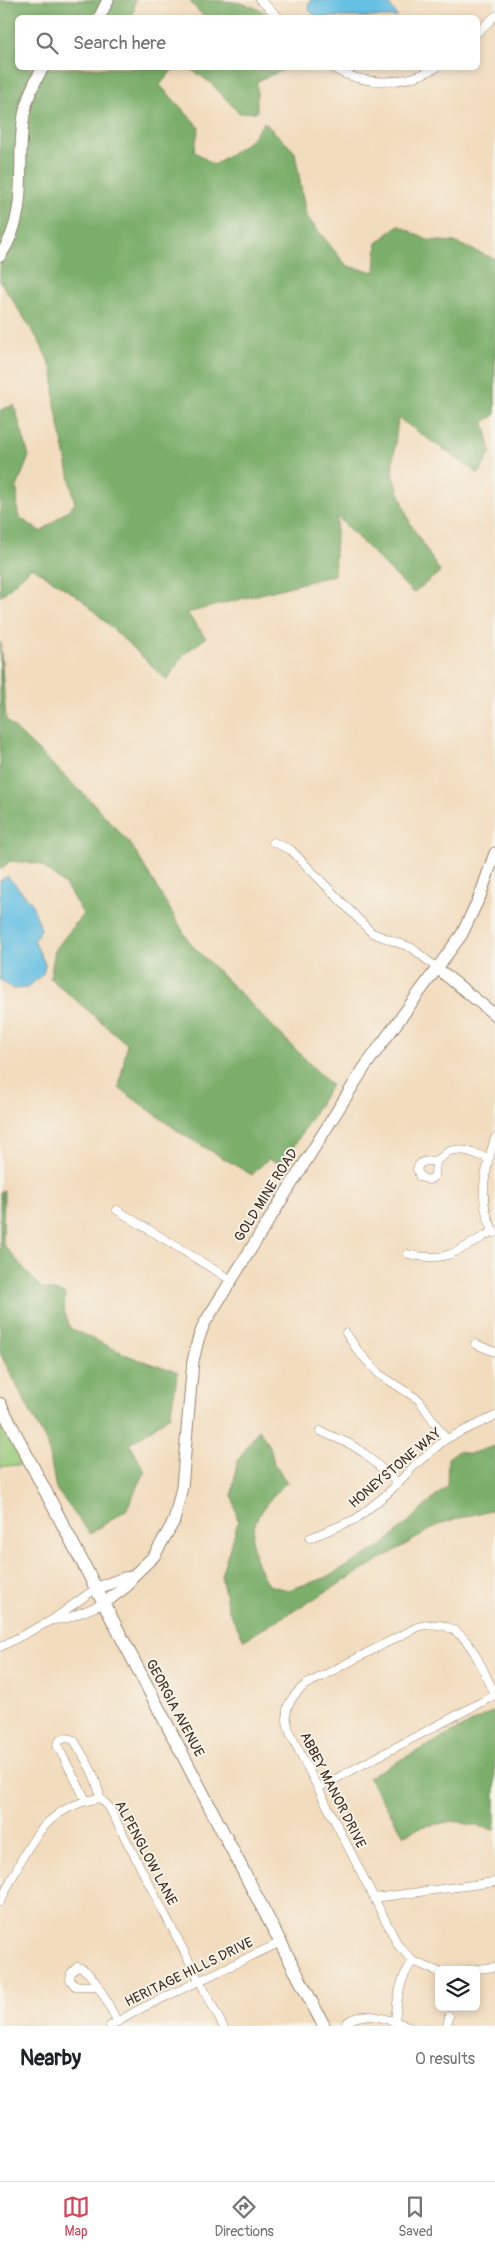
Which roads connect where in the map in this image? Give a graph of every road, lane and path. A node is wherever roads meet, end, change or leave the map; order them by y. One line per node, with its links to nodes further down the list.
1 (108, 0): 3 (street)
2 (260, 0): 4 (street)
3 (100, 15)
4 (277, 15)
5 (495, 16): 6 (street)
6 (480, 30)
7 (41, 70): 10 (street)
8 (336, 70): 9 (street)
9 (432, 70)
10 (0, 256)
11 (273, 842): 13 (street)
12 (495, 853): 13 (street, GOLD MINE ROAD)
13 (438, 969): 14 (street); 21 (street, GOLD MINE ROAD)
14 (495, 1015)
15 (495, 1138): 16 (street)
16 (488, 1158): 17 (street); 19 (street)
17 (436, 1160)
18 (118, 1210): 21 (street)
19 (494, 1232): 20 (street)
20 (408, 1254)
21 (231, 1280): 31 (street, GOLD MINE ROAD)
22 (346, 1333): 28 (street)
23 (475, 1344): 24 (street)
24 (495, 1352)
25 (0, 1404): 32 (main road, GEORGIA AVENUE)
26 (495, 1416): 28 (street, HONEYSTONE WAY)
27 (320, 1431): 29 (street)
28 (446, 1439): 29 (street, HONEYSTONE WAY)
29 (398, 1483): 30 (street, HONEYSTONE WAY)
30 (310, 1538)
31 (132, 1577): 32 (street, GOLD MINE ROAD); 33 (street, GOLD MINE ROAD)
32 (95, 1589): 33 (main road, GEORGIA AVENUE); 34 (street, GOLD MINE ROAD)
33 (103, 1604): 34 (street, GOLD MINE ROAD); 43 (main road, GEORGIA AVENUE)
34 (52, 1620): 35 (street, GOLD MINE ROAD)
35 (0, 1647)
36 (495, 1694): 37 (street); 37 (street, ABBEY MANOR DRIVE)
37 (318, 1788): 41 (street, ABBEY MANOR DRIVE)
38 (100, 1798): 39 (street); 39 (street, ALPENGLOW LANE); 48 (street, ALPENGLOW LANE)
39 (86, 1800): 42 (street)
40 (495, 1882): 41 (street)
41 (374, 1898): 44 (street, ABBEY MANOR DRIVE)
42 (0, 1902)
43 (281, 1942): 48 (street, HERITAGE HILLS DRIVE); 56 (main road, GEORGIA AVENUE)
44 (413, 1961): 47 (street, ABBEY MANOR DRIVE); 52 (street)
45 (495, 1967): 46 (street)
46 (480, 1969)
47 (435, 1970)
48 (200, 1981): 51 (street, HERITAGE HILLS DRIVE); 55 (street, ALPENGLOW LANE)
49 (97, 1986): 51 (street)
50 (449, 2016): 58 (street)
51 (118, 2021): 54 (street, HERITAGE HILLS DRIVE)
52 (395, 2022): 53 (street); 57 (street)
53 (346, 2023)
54 (110, 2026)
55 (223, 2026)
56 (324, 2026)
57 (408, 2026)
58 (447, 2026)

